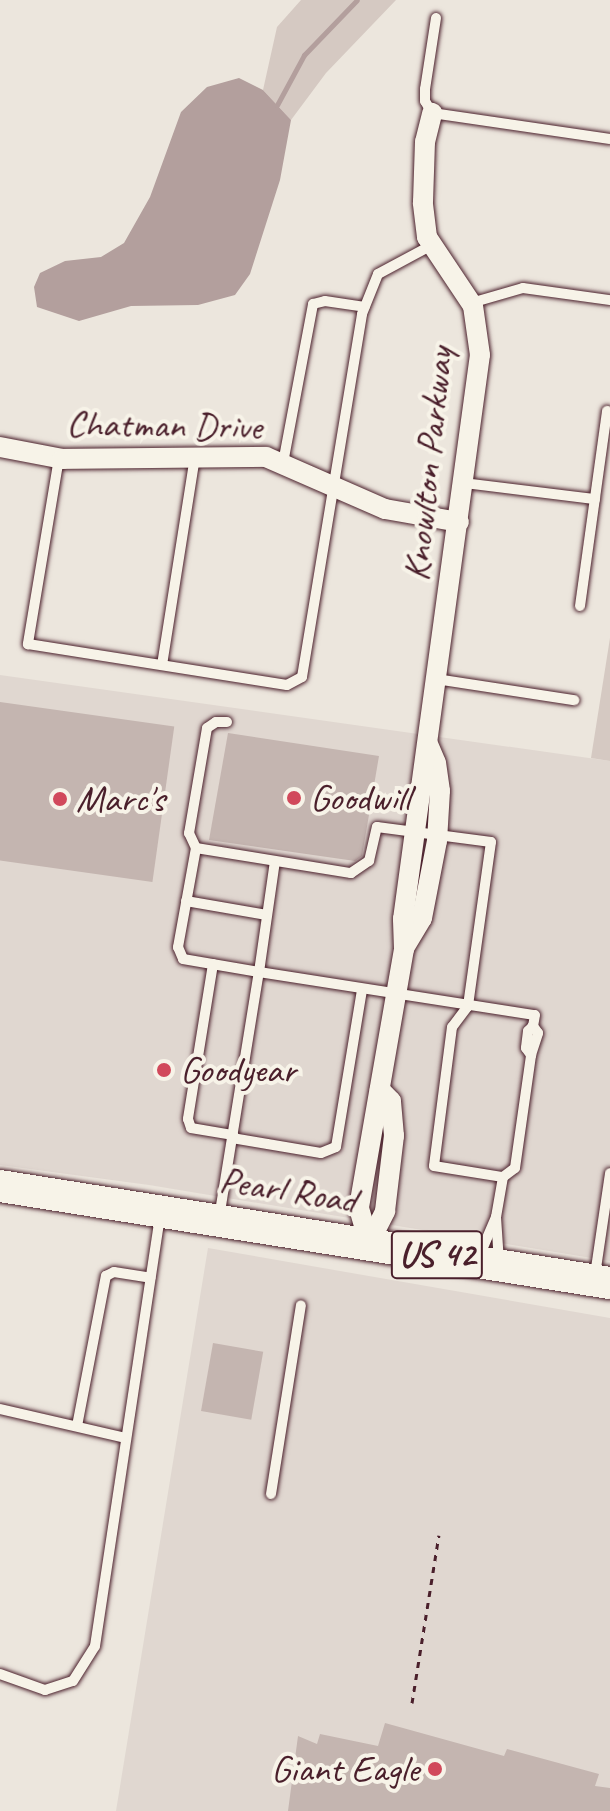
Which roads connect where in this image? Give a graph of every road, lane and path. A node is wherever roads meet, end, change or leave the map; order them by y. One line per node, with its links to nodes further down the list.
1 (436, 18): 2 (lane)
2 (432, 113): 3 (lane); 4 (street, Knowlton Parkway)
3 (610, 139)
4 (432, 245): 6 (street, Knowlton Parkway); 7 (lane)
5 (610, 300): 6 (lane)
6 (471, 303): 13 (street, Knowlton Parkway)
7 (365, 307): 12 (lane); 14 (lane)
8 (607, 411): 15 (lane)
9 (0, 447): 11 (street, Chatman Drive)
10 (195, 457): 11 (street, Chatman Drive); 12 (street, Chatman Drive); 18 (lane)
11 (59, 458): 18 (lane)
12 (283, 463): 14 (street, Chatman Drive)
13 (464, 483): 15 (lane); 16 (street, Knowlton Parkway)
14 (333, 484): 16 (street, Chatman Drive); 18 (lane)
15 (595, 499): 17 (lane)
16 (459, 522): 19 (street, Knowlton Parkway)
17 (580, 606)
18 (162, 665)
19 (436, 679): 20 (lane); 22 (street, Knowlton Parkway)
20 (574, 700)
21 (227, 722): 25 (lane)
22 (427, 741): 23 (street, Knowlton Parkway); 24 (street, Knowlton Parkway)
23 (415, 833): 24 (lane); 26 (lane); 29 (street, Knowlton Parkway)
24 (438, 835): 29 (street, Knowlton Parkway); 34 (lane)
25 (196, 848): 26 (lane); 27 (lane)
26 (275, 861): 28 (lane)
27 (186, 901): 28 (lane); 30 (lane)
28 (267, 915): 31 (lane)
29 (404, 949): 33 (street, Knowlton Parkway)
30 (213, 964): 31 (lane); 35 (lane)
31 (259, 972): 32 (lane); 35 (lane)
32 (362, 990): 33 (lane); 35 (lane)
33 (396, 996): 34 (lane); 42 (street, Knowlton Parkway)
34 (468, 1006): 37 (lane); 37 (lane)
35 (232, 1137): 41 (lane)
36 (610, 1173): 45 (lane)
37 (503, 1177): 40 (lane)
38 (0, 1186): 39 (main road, Pearl Road / US 42)
39 (161, 1211): 41 (main road, Pearl Road / US 42); 44 (lane)
40 (496, 1217): 43 (lane); 43 (lane)
41 (219, 1220): 42 (main road, Pearl Road / US 42)
42 (369, 1243): 43 (main road, Pearl Road / US 42)
43 (488, 1263): 45 (main road, Pearl Road / US 42)
44 (151, 1278): 48 (lane); 49 (lane)
45 (602, 1282)
46 (301, 1305): 50 (lane)
47 (0, 1409): 48 (lane)
48 (77, 1426): 49 (lane)
49 (126, 1438): 52 (lane)
50 (271, 1494)
51 (439, 1535): 53 (path)
52 (0, 1674)
53 (412, 1703)

